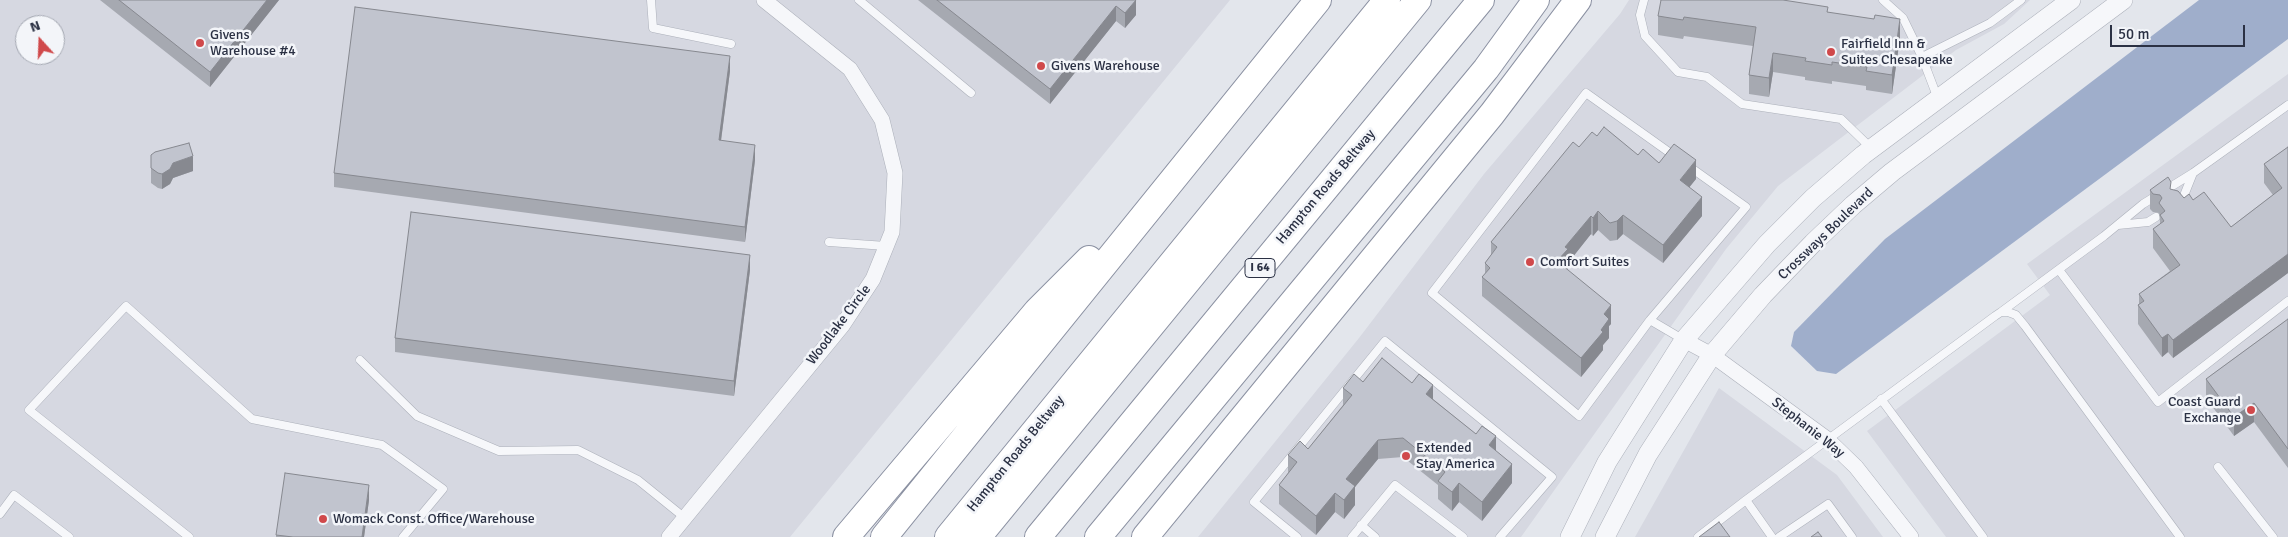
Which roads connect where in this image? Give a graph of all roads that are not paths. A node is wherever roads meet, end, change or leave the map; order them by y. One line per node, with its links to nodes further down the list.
1 (651, 0): 16 (lane)
2 (766, 0): 28 (street, Woodlake Circle)
3 (859, 0): 18 (lane)
4 (1318, 0): 22 (highway)
5 (1387, 0): 39 (highway, Hampton Roads Beltway)
6 (1418, 0): 52 (highway)
7 (1458, 0): 53 (highway)
8 (1481, 0): 54 (highway, Hampton Roads Beltway / I 64)
9 (1536, 0): 55 (highway)
10 (1578, 0): 56 (highway)
11 (1644, 0): 21 (lane)
12 (1883, 0): 17 (lane)
13 (2022, 0): 17 (lane)
14 (2071, 0): 19 (street)
15 (2123, 0): 34 (street, Crossways Boulevard)
16 (731, 44)
17 (1922, 57): 19 (lane)
18 (971, 93)
19 (1938, 99): 21 (street)
20 (2288, 105): 23 (lane)
21 (1871, 148): 33 (street)
22 (1194, 151): 48 (highway); 49 (highway)
23 (2193, 173): 24 (lane); 26 (lane)
24 (2175, 205)
25 (2156, 217): 26 (lane)
26 (2118, 225): 29 (lane)
27 (829, 242): 28 (lane)
28 (886, 246): 42 (street, Woodlake Circle)
29 (2059, 270): 30 (lane); 31 (lane)
30 (2288, 301)
31 (1996, 316): 36 (lane); 70 (lane)
32 (1650, 320): 32 (lane); 33 (lane)
33 (1684, 340): 34 (street, Stephanie Way); 62 (street)
34 (1712, 356): 37 (street, Stephanie Way); 63 (street, Crossways Boulevard)
35 (360, 360): 42 (lane)
36 (1881, 399): 37 (lane); 69 (lane)
37 (1827, 439): 40 (lane); 68 (street, Stephanie Way)
38 (2218, 467): 71 (lane)
39 (997, 478): 50 (highway); 51 (highway, Hampton Roads Beltway)
40 (1746, 500): 64 (lane); 65 (lane)
41 (0, 514): 44 (lane)
42 (685, 518): 47 (street, Woodlake Circle)
43 (1361, 525): 58 (lane); 59 (lane); 60 (lane)
44 (69, 537)
45 (189, 537): 46 (lane)
46 (402, 537)
47 (669, 537)
48 (846, 537)
49 (884, 537)
50 (938, 537)
51 (948, 537)
52 (978, 537)
53 (1017, 537)
54 (1038, 537)
55 (1098, 537)
56 (1145, 537)
57 (1297, 537): 61 (lane)
58 (1352, 537)
59 (1375, 537)
60 (1463, 537)
61 (1500, 537)
62 (1570, 537)
63 (1604, 537)
64 (1698, 537)
65 (1772, 537)
66 (1778, 537): 67 (lane)
67 (1852, 537)
68 (1911, 537)
69 (1983, 537)
70 (2180, 537)
71 (2273, 537)

